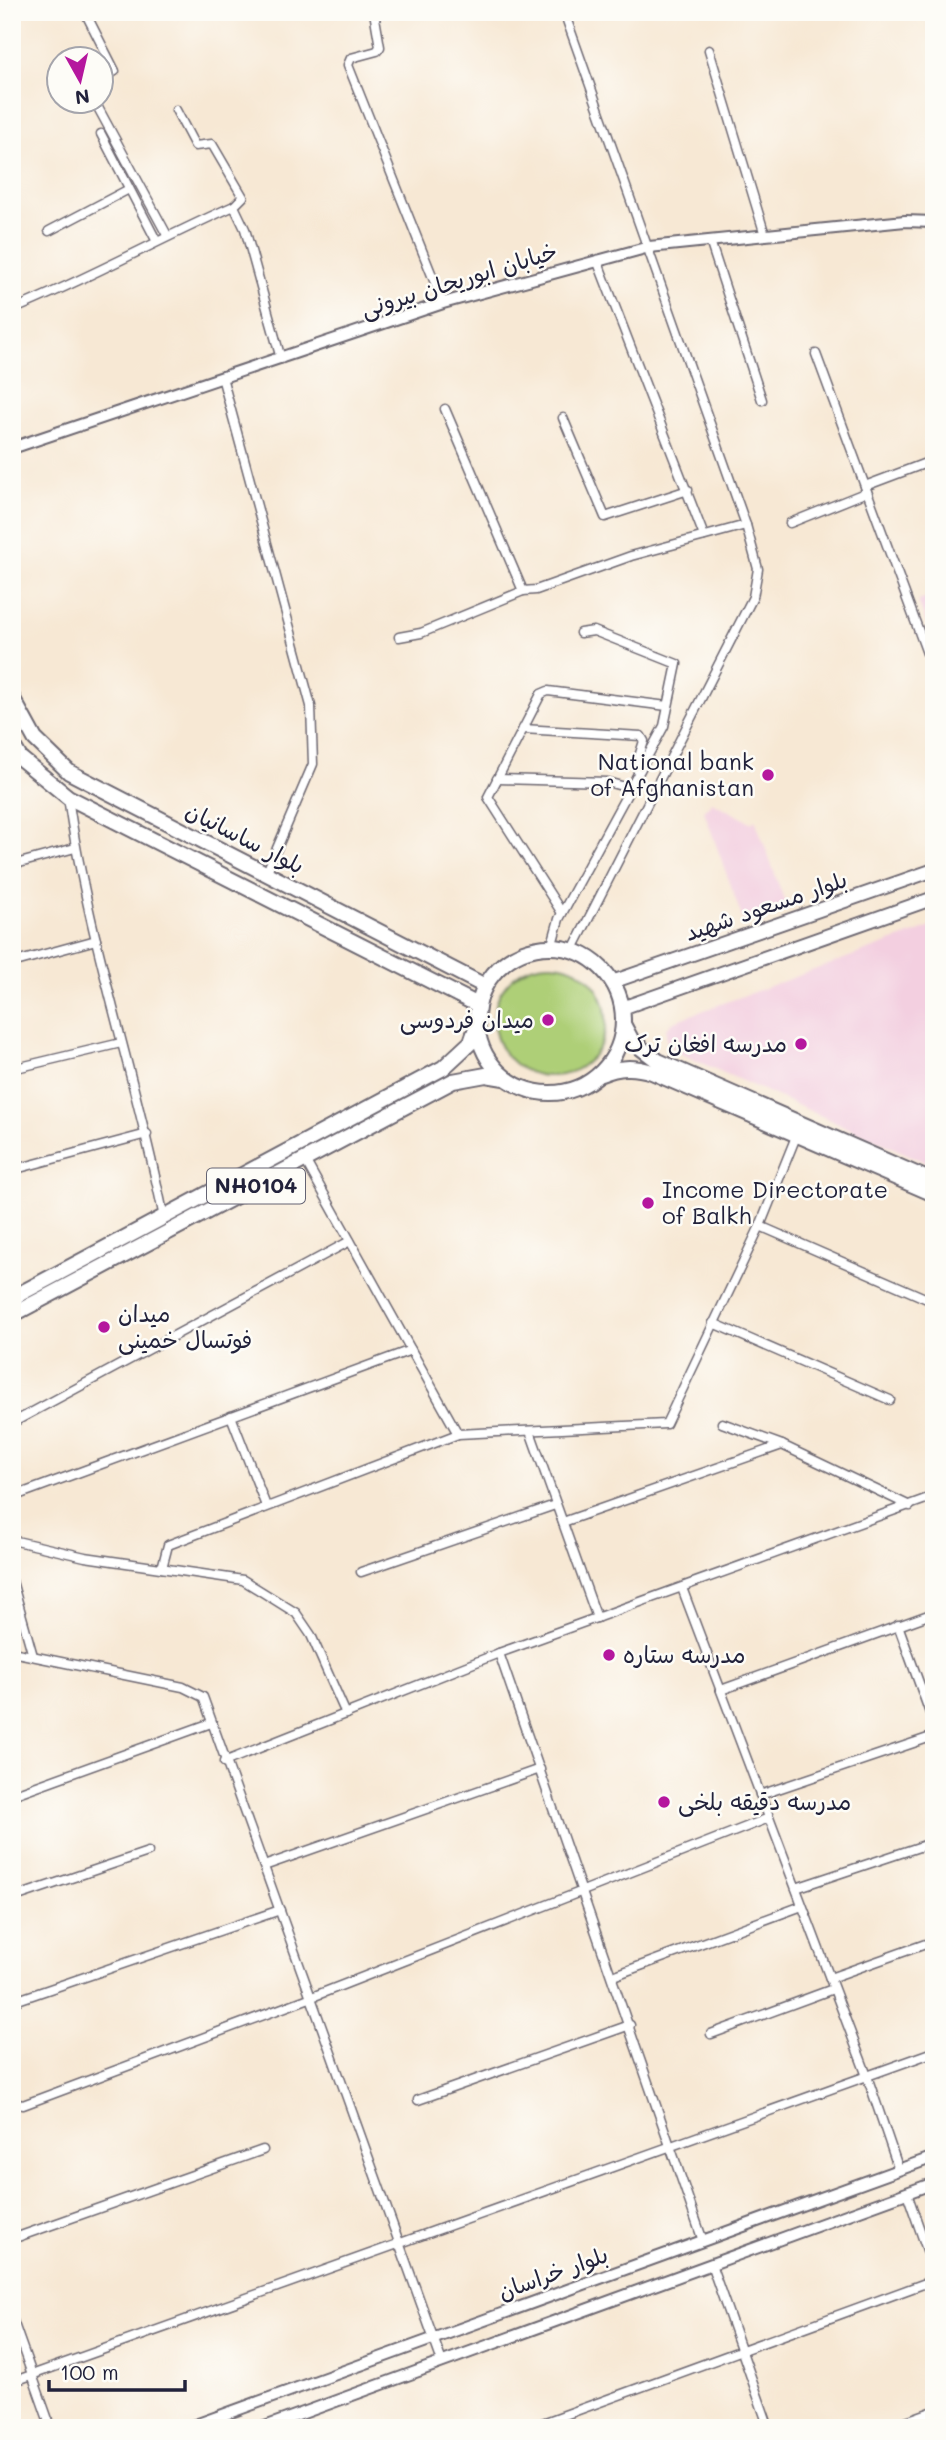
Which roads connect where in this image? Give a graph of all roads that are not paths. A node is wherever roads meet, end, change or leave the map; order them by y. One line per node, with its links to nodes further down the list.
1 (85, 12): 4 (street)
2 (374, 12): 19 (street)
3 (564, 12): 17 (street)
4 (102, 46)
5 (709, 50): 14 (street)
6 (176, 110): 10 (street)
7 (102, 116): 13 (street)
8 (101, 134): 9 (street)
9 (129, 189): 12 (street); 15 (street)
10 (234, 206): 13 (street); 22 (street)
11 (934, 222): 14 (main road, خیابان ابوریحان بیرونی)
12 (49, 231)
13 (167, 235): 15 (street)
14 (765, 235): 16 (main road, خیابان ابوریحان بیرونی)
15 (156, 240): 20 (street)
16 (710, 241): 17 (main road, خیابان ابوریحان بیرونی); 24 (street)
17 (649, 247): 18 (main road, خیابان ابوریحان بیرونی); 32 (street)
18 (597, 260): 19 (main road, خیابان ابوریحان بیرونی); 30 (street)
19 (443, 303): 22 (main road, خیابان ابوریحان بیرونی)
20 (12, 310)
21 (816, 354): 29 (street)
22 (281, 359): 23 (main road, خیابان ابوریحان بیرونی)
23 (222, 377): 27 (main road, خیابان ابوریحان بیرونی); 50 (street)
24 (761, 400)
25 (445, 409): 34 (street)
26 (564, 418): 30 (street)
27 (12, 448)
28 (934, 460): 29 (street)
29 (866, 489): 31 (street); 37 (street)
30 (688, 490): 33 (street)
31 (790, 523)
32 (746, 525): 33 (street); 55 (street)
33 (704, 536): 34 (street)
34 (523, 591): 36 (street)
35 (580, 633): 39 (street)
36 (399, 637)
37 (934, 672)
38 (12, 697): 50 (highway, بلوار ساسانیان)
39 (667, 706): 40 (street); 43 (street)
40 (523, 729): 43 (street); 44 (street)
41 (12, 744): 42 (highway, بلوار ساسانیان)
42 (16, 759): 46 (highway, بلوار ساسانیان)
43 (638, 771): 45 (street)
44 (497, 779): 45 (street); 52 (street)
45 (629, 788): 52 (street)
46 (68, 797): 47 (street); 59 (highway, بلوار ساسانیان)
47 (75, 848): 48 (street); 53 (street)
48 (12, 864)
49 (934, 870): 57 (main road, بلوار مسعود شهید)
50 (265, 875): 58 (highway, بلوار ساسانیان)
51 (934, 898): 60 (main road, بلوار مسعود شهید)
52 (562, 913): 54 (street)
53 (96, 940): 56 (street); 63 (street)
54 (551, 948): 55 (highway, NH0104); 58 (highway, NH0104)
55 (572, 951): 57 (highway, NH0104)
56 (12, 963)
57 (612, 982): 60 (highway, NH0104)
58 (485, 986): 59 (highway, NH0104)
59 (478, 1005): 62 (highway, NH0104)
60 (622, 1008): 61 (highway, NH0104)
61 (623, 1024): 65 (highway, NH0104); 67 (highway, NH0104)
62 (477, 1025): 66 (highway, NH0104); 74 (highway, NH0104)
63 (121, 1043): 64 (street); 68 (street)
64 (12, 1069)
65 (599, 1074): 66 (highway, NH0104); 67 (highway, NH0104)
66 (505, 1078): 70 (highway, NH0104)
67 (720, 1095): 69 (highway, NH0104); 72 (highway, NH0104)
68 (148, 1134): 71 (street); 74 (street)
69 (797, 1135): 73 (highway, NH0104); 75 (street)
70 (305, 1160): 76 (street); 79 (highway, NH0104)
71 (12, 1170)
72 (934, 1182)
73 (934, 1194)
74 (164, 1218): 77 (highway, NH0104)
75 (760, 1226): 78 (street); 80 (street)
76 (350, 1241): 81 (street); 84 (street)
77 (12, 1298)
78 (934, 1303)
79 (12, 1315)
80 (713, 1323): 82 (street); 86 (street)
81 (411, 1350): 83 (street); 87 (street)
82 (890, 1400)
83 (232, 1416): 90 (street); 92 (street)
84 (12, 1423)
85 (722, 1423): 88 (street)
86 (530, 1431): 87 (street); 91 (street)
87 (458, 1434): 92 (street)
88 (782, 1445): 93 (street); 94 (street)
89 (934, 1496): 93 (street)
90 (12, 1497)
91 (555, 1505): 94 (street); 97 (street)
92 (266, 1506): 96 (street)
93 (910, 1506): 99 (street)
94 (563, 1522): 101 (street)
95 (12, 1540): 96 (street)
96 (162, 1568): 107 (street)
97 (361, 1572)
98 (12, 1581): 105 (street)
99 (682, 1588): 101 (street); 106 (street)
100 (934, 1613): 102 (street)
101 (597, 1618): 104 (street)
102 (898, 1625): 106 (street); 109 (street)
103 (12, 1652): 105 (street)
104 (499, 1653): 107 (street); 112 (street)
105 (33, 1656): 108 (street)
106 (720, 1690): 114 (street)
107 (346, 1714): 111 (street)
108 (211, 1723): 111 (street); 113 (street)
109 (934, 1724)
110 (934, 1736): 114 (street)
111 (224, 1762): 118 (street)
112 (540, 1769): 118 (street); 120 (street)
113 (12, 1795)
114 (760, 1795): 115 (street)
115 (769, 1818): 119 (street); 120 (street)
116 (934, 1842): 119 (street)
117 (148, 1852): 121 (street)
118 (264, 1866): 123 (street)
119 (796, 1888): 122 (street)
120 (582, 1889): 125 (street); 128 (street)
121 (12, 1898)
122 (802, 1906): 125 (street); 126 (street)
123 (280, 1910): 128 (street); 129 (street)
124 (934, 1941): 126 (street)
125 (612, 1976): 130 (street)
126 (830, 1978): 127 (street)
127 (834, 1989): 131 (street); 133 (street)
128 (312, 1997): 134 (street); 146 (street)
129 (12, 2002)
130 (629, 2025): 135 (street); 136 (street)
131 (711, 2034)
132 (934, 2052): 133 (street)
133 (867, 2076): 136 (street); 139 (street)
134 (12, 2092)
135 (418, 2100)
136 (670, 2148): 145 (street); 146 (street)
137 (263, 2150): 144 (street)
138 (934, 2157): 139 (main road, بلوار خراسان)
139 (899, 2170): 142 (main road, بلوار خراسان)
140 (934, 2183): 141 (main road, بلوار خراسان)
141 (907, 2193): 143 (main road, بلوار خراسان); 148 (street)
142 (804, 2204): 143 (main road); 145 (main road, بلوار خراسان)
143 (812, 2228): 147 (main road, بلوار خراسان)
144 (12, 2239)
145 (703, 2241): 151 (main road, بلوار خراسان)
146 (399, 2242): 151 (street); 154 (street)
147 (711, 2264): 152 (street); 153 (main road, بلوار خراسان)
148 (934, 2270)
149 (934, 2280): 152 (street)
150 (12, 2318): 154 (street)
151 (434, 2339): 153 (street); 158 (main road, بلوار خراسان)
152 (741, 2350): 160 (street); 161 (street)
153 (442, 2362): 159 (main road, بلوار خراسان)
154 (32, 2375): 155 (street); 157 (street)
155 (12, 2382)
156 (934, 2411): 162 (street)
157 (51, 2428)
158 (187, 2428)
159 (262, 2428)
160 (529, 2428)
161 (769, 2428)
162 (887, 2428)

